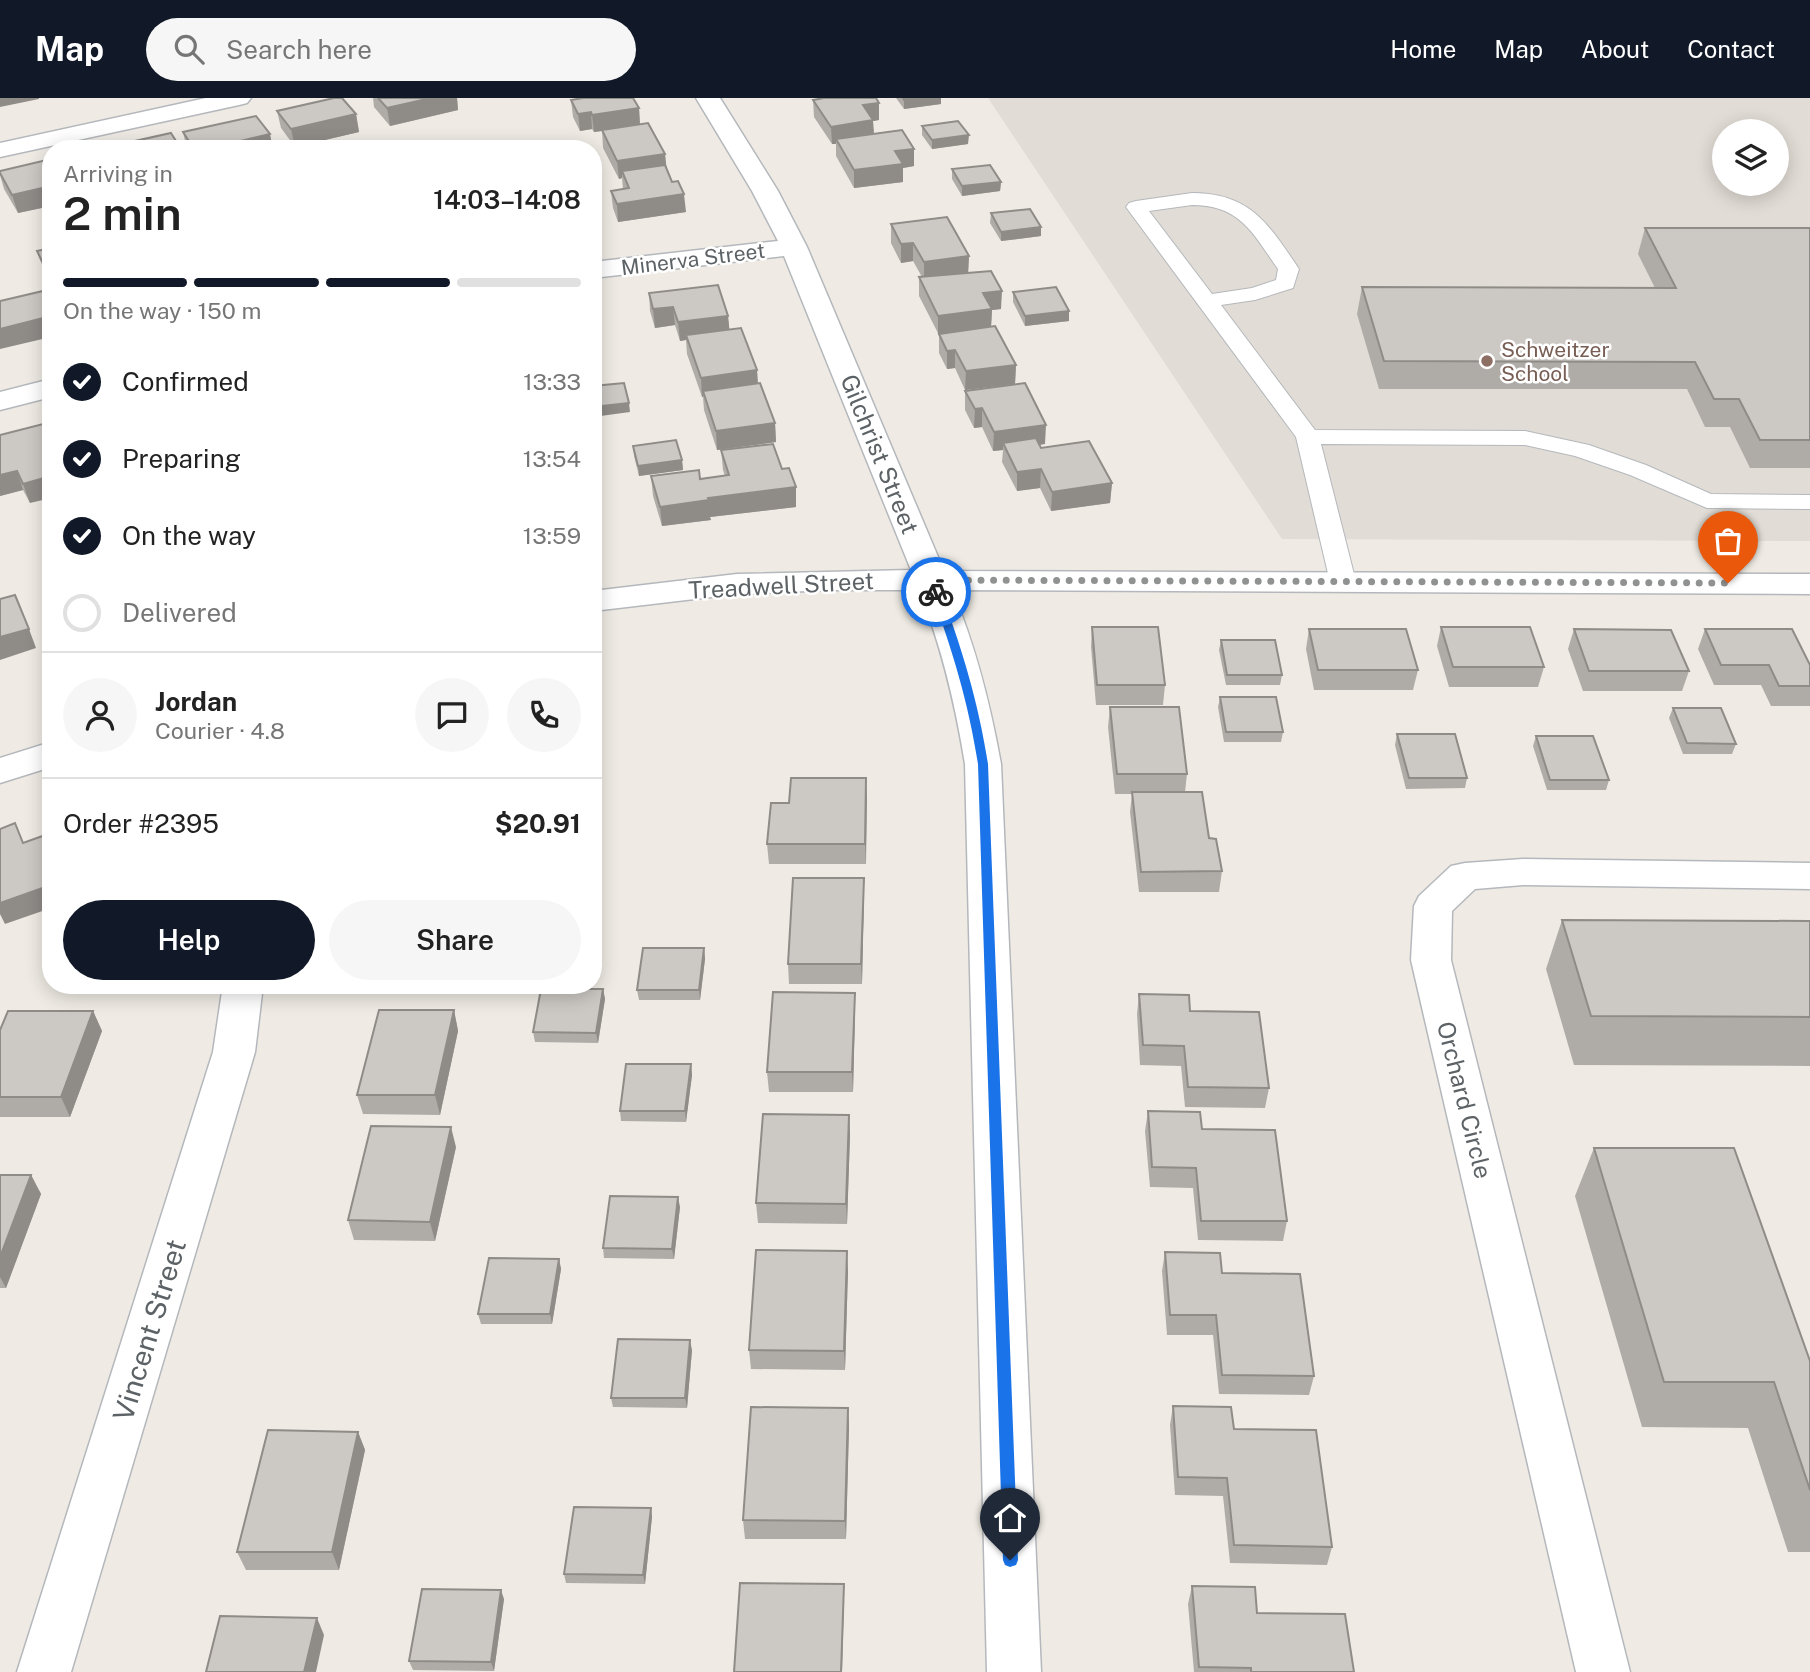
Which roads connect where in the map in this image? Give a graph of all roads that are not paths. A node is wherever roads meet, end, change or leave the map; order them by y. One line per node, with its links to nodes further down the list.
1 (239, 98): 3 (street)
2 (708, 98): 6 (street, Gilchrist Street)
3 (46, 140)
4 (42, 141): 5 (street)
5 (0, 150)
6 (794, 247): 7 (street, Minerva Street); 13 (street, Gilchrist Street)
7 (602, 269)
8 (1207, 301): 8 (lane); 11 (lane)
9 (42, 390): 10 (street)
10 (0, 401)
11 (1308, 437): 12 (lane); 14 (lane)
12 (1810, 502)
13 (931, 580): 14 (street, Treadwell Street); 16 (street, Treadwell Street); 22 (street, Gilchrist Street)
14 (1343, 582): 15 (street, Treadwell Street)
15 (1810, 584)
16 (602, 600)
17 (42, 757): 18 (street)
18 (0, 771)
19 (1810, 876): 23 (street, Orchard Circle)
20 (242, 994): 21 (street, Vincent Street)
21 (44, 1672)
22 (1014, 1672)
23 (1603, 1672)

